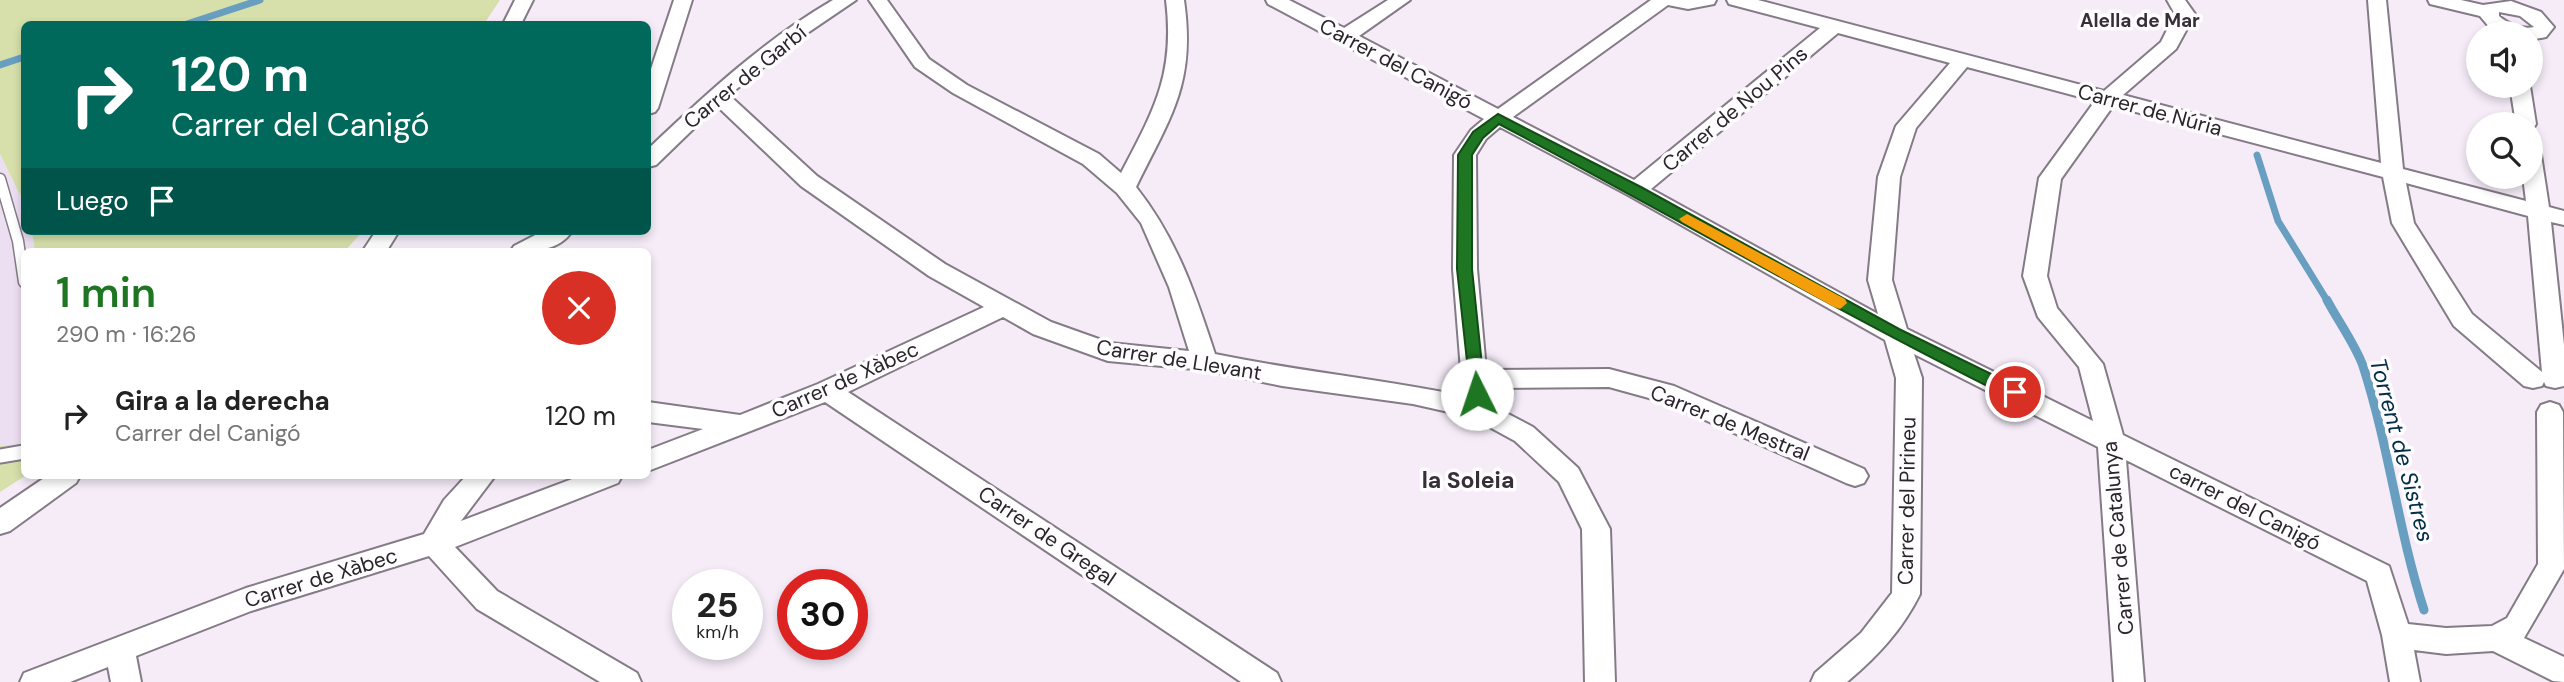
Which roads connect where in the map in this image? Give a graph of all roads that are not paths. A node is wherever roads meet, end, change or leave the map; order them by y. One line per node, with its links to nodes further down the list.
1 (524, 0): 17 (street)
2 (683, 0): 27 (street)
3 (847, 0): 25 (street, Carrer de Garbí)
4 (878, 0): 32 (street)
5 (1175, 0): 32 (street)
6 (1275, 0): 23 (street, Carrer del Canigó)
7 (1401, 0): 23 (street)
8 (1663, 0): 28 (street)
9 (1669, 0): 10 (street)
10 (1707, 0)
11 (1736, 0): 20 (street, Carrer de Núria)
12 (2176, 0): 26 (street, Carrer de Catalunya)
13 (2377, 0): 30 (street)
14 (2437, 0): 16 (street)
15 (2515, 4): 16 (street); 19 (street)
16 (2488, 12): 18 (street)
17 (514, 21)
18 (2494, 21)
19 (2531, 21)
20 (1833, 27): 24 (street, Carrer de Núria); 34 (street, Carrer de Nou Pins)
21 (2543, 32): 22 (street)
22 (2564, 32)
23 (1344, 37): 28 (street, Carrer del Canigó)
24 (1962, 61): 26 (street, Carrer de Núria); 41 (street, Carrer del Pirineu)
25 (717, 95): 29 (street, Carrer de Garbí); 40 (street, Carrer de Llevant)
26 (2108, 98): 30 (street, Carrer de Núria); 50 (street, Carrer de Catalunya)
27 (651, 99)
28 (1498, 118): 34 (street, Carrer del Canigó); 43 (street)
29 (651, 157)
30 (2393, 174): 35 (street, Carrer de Núria); 44 (street)
31 (0, 179): 39 (lane)
32 (1125, 188): 42 (street)
33 (2535, 189): 35 (street)
34 (1636, 190): 41 (street, Carrer del Canigó)
35 (2539, 212): 36 (street, Carrer de Núria); 44 (street)
36 (2564, 218)
37 (554, 235): 38 (street)
38 (530, 248)
39 (21, 262)
40 (1002, 308): 42 (street, Carrer de Llevant); 45 (street, Carrer de Xàbec)
41 (1894, 333): 50 (street, Carrer del Canigó); 69 (street, Carrer del Pirineu)
42 (1205, 361): 46 (street, Carrer de Llevant)
43 (1476, 379): 46 (street); 54 (street, Carrer de Mestral)
44 (2550, 380): 48 (street)
45 (827, 390): 49 (street, Carrer de Xàbec); 67 (street, Carrer de Gregal)
46 (1477, 409): 68 (street, Carrer de Llevant)
47 (651, 412): 49 (street)
48 (2557, 415): 61 (street)
49 (743, 425): 53 (street, Carrer de Xàbec)
50 (2111, 439): 60 (street, carrer del Canigó); 70 (street, Carrer de Catalunya)
51 (21, 452): 52 (lane)
52 (0, 456)
53 (651, 460)
54 (1855, 476)
55 (63, 479): 58 (street)
56 (479, 479): 59 (street)
57 (601, 479): 59 (street, Carrer de Xàbec)
58 (0, 523)
59 (433, 543): 62 (street, Carrer de Xàbec); 66 (street)
60 (2397, 635): 61 (street); 71 (street)
61 (2496, 638): 63 (street)
62 (120, 649): 64 (street, Carrer de Xàbec); 65 (street)
63 (2564, 672)
64 (35, 682)
65 (126, 682)
66 (626, 682)
67 (1266, 682)
68 (1600, 682)
69 (1826, 682)
70 (2129, 682)
71 (2404, 682)

